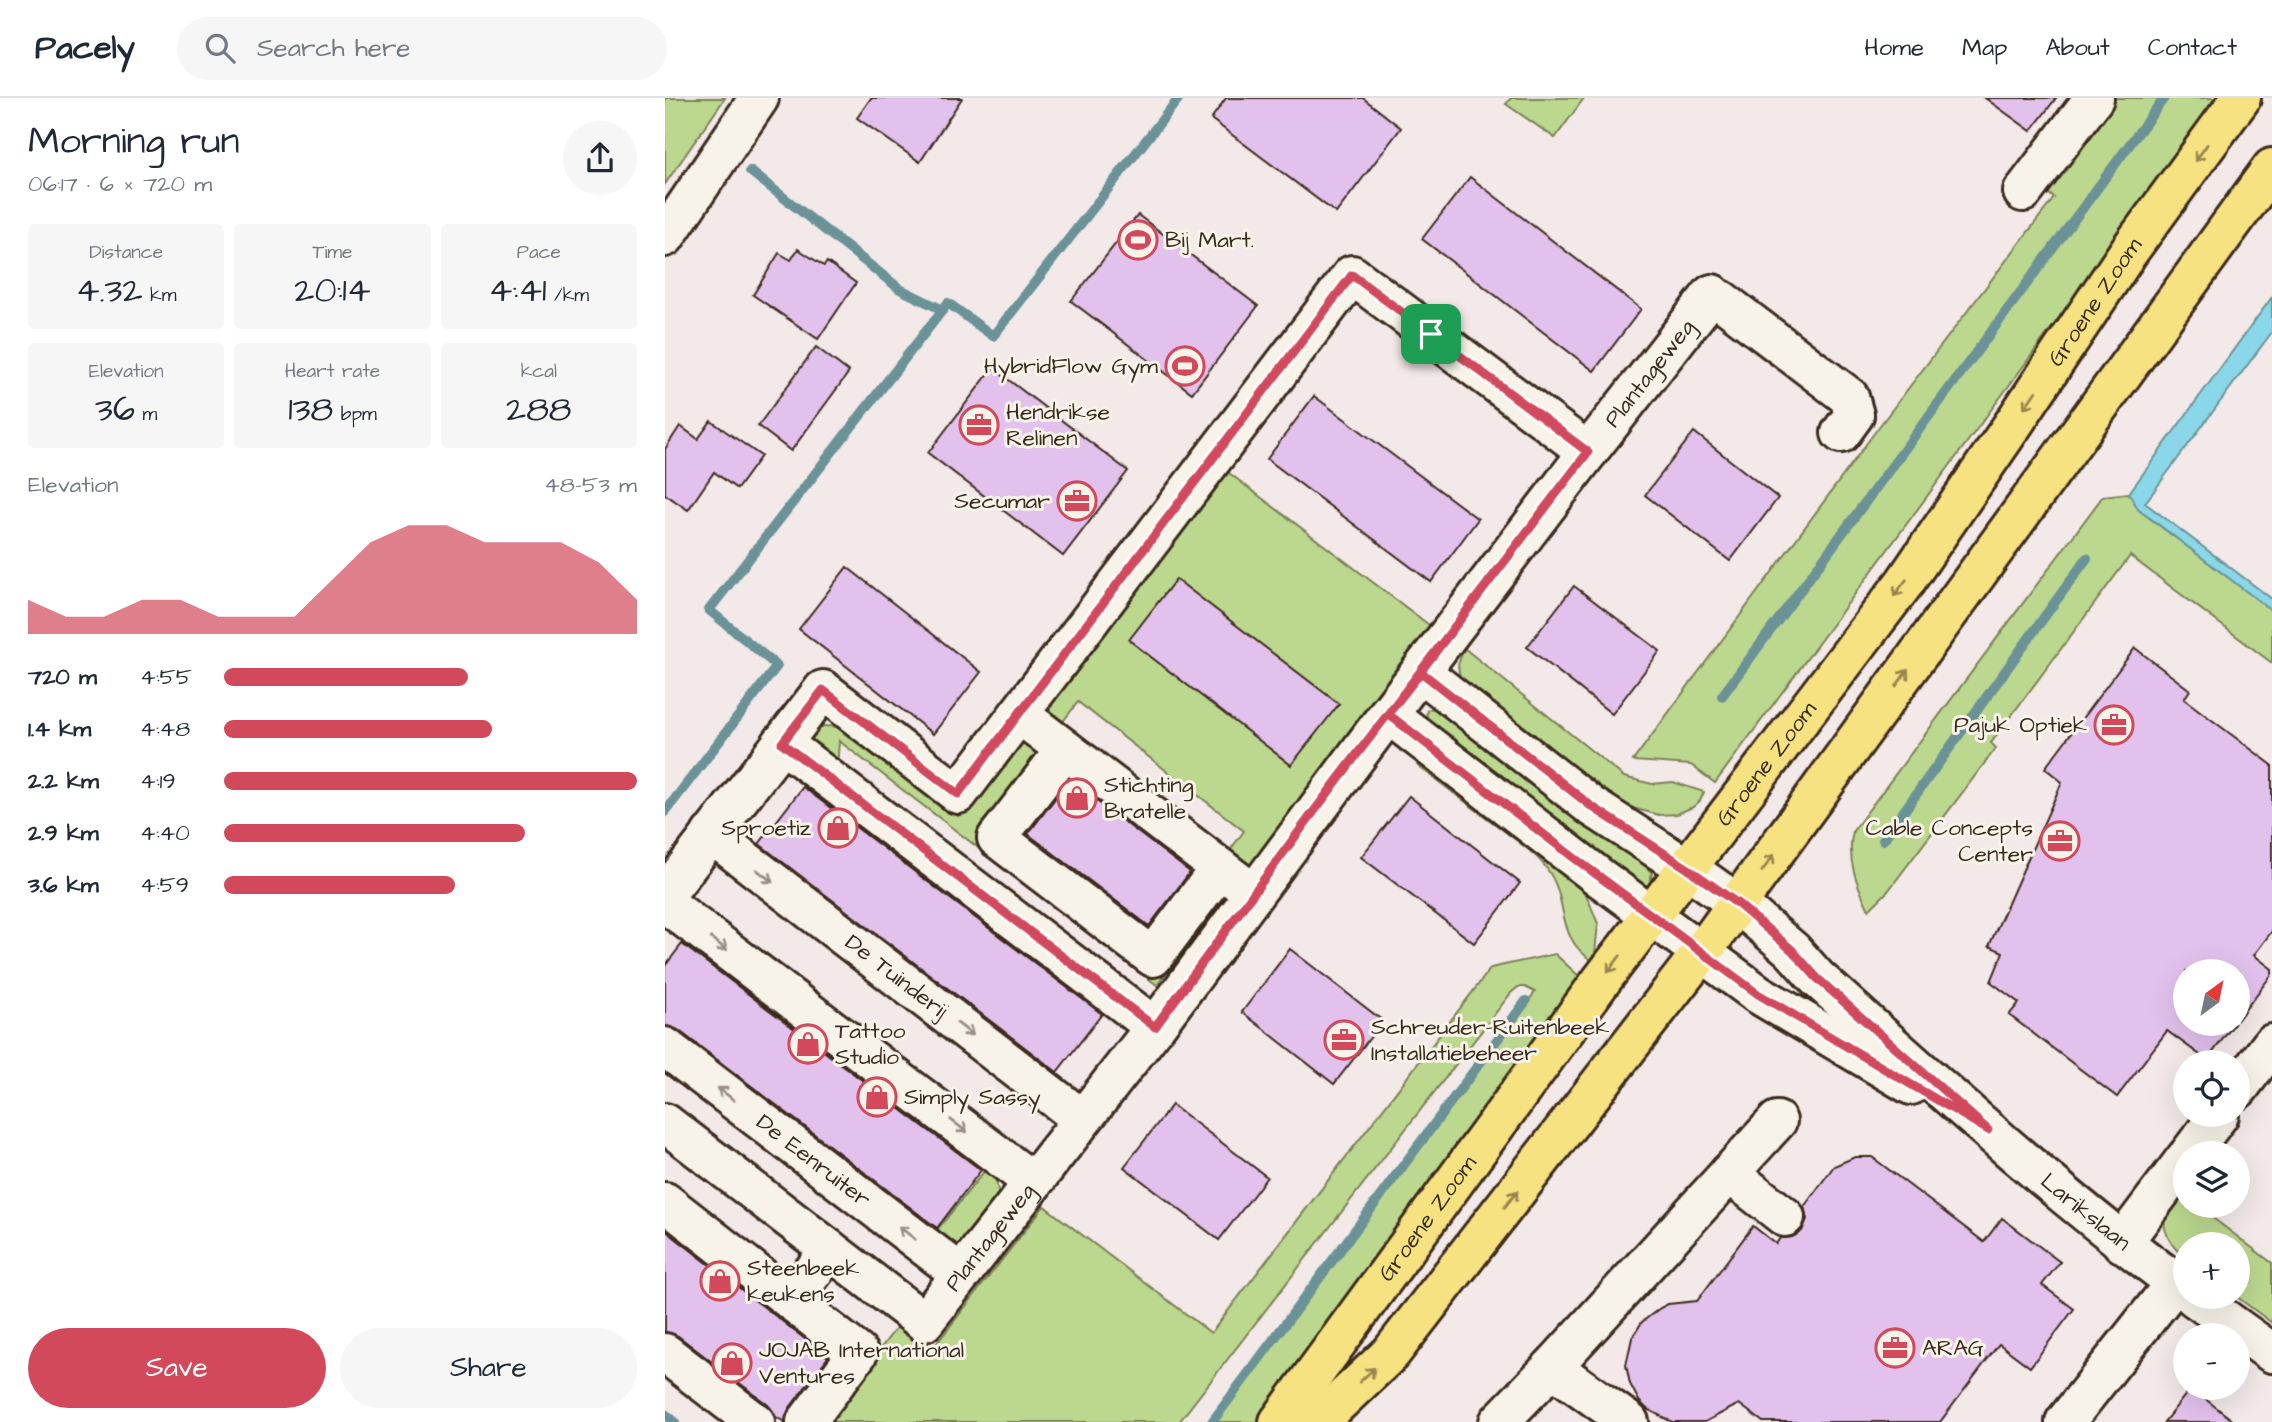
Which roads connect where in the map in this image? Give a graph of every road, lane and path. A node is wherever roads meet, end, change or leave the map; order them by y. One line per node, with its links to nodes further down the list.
1 (759, 98): 6 (street)
2 (2094, 98): 5 (street)
3 (2241, 98): 16 (main road, Groene Zoom, one-way to 16)
4 (2272, 168): 20 (main road, one-way to 4)
5 (2023, 192)
6 (665, 237)
7 (1842, 433): 8 (street, Plantageweg)
8 (1588, 452): 9 (street, Plantageweg); 10 (street)
9 (1421, 672): 11 (street, Plantageweg); 16 (street)
10 (1019, 714): 12 (street); 13 (street)
11 (1388, 714): 17 (street, Plantageweg); 21 (street)
12 (782, 743): 14 (street); 23 (street)
13 (1065, 750): 15 (street); 15 (street)
14 (711, 834): 18 (street); 27 (street, De Tuinderij, one-way to 27)
15 (1220, 868): 17 (street)
16 (1687, 868): 20 (street, Larikslaan); 21 (main road, Groene Zoom)
17 (1253, 894): 23 (street, Plantageweg)
18 (665, 895)
19 (665, 903): 35 (street, one-way to 35)
20 (1738, 904): 22 (main road); 31 (street, Larikslaan)
21 (1651, 915): 22 (street, Larikslaan); 50 (main road, Groene Zoom, one-way to 50)
22 (1702, 952): 31 (street, Larikslaan); 51 (main road, one-way to 22)
23 (1155, 1027): 27 (street, Plantageweg)
24 (2272, 1044): 26 (street)
25 (665, 1047): 40 (street, De Eenruiter, one-way to 25)
26 (2250, 1073)
27 (1082, 1119): 35 (street, Plantageweg)
28 (1777, 1121): 33 (street)
29 (665, 1123): 39 (street, Plantageweg)
30 (2209, 1127): 32 (street)
31 (1988, 1130): 38 (street, Larikslaan)
32 (2198, 1141)
33 (1729, 1173): 37 (street); 47 (street)
34 (2173, 1175): 38 (street)
35 (1033, 1182): 40 (street, Plantageweg)
36 (665, 1202): 42 (street)
37 (1785, 1217)
38 (2122, 1242): 41 (street, Larikslaan)
39 (830, 1250): 40 (street, Plantageweg); 42 (street)
40 (961, 1274)
41 (2173, 1281)
42 (791, 1300): 49 (street)
43 (2173, 1303): 54 (street)
44 (2211, 1309): 46 (street, Larikslaan)
45 (665, 1353): 48 (street)
46 (2272, 1353)
47 (1552, 1367): 52 (street); 53 (street)
48 (755, 1422)
49 (806, 1422)
50 (1279, 1422)
51 (1318, 1422)
52 (1499, 1422)
53 (1629, 1422)
54 (2065, 1422)

